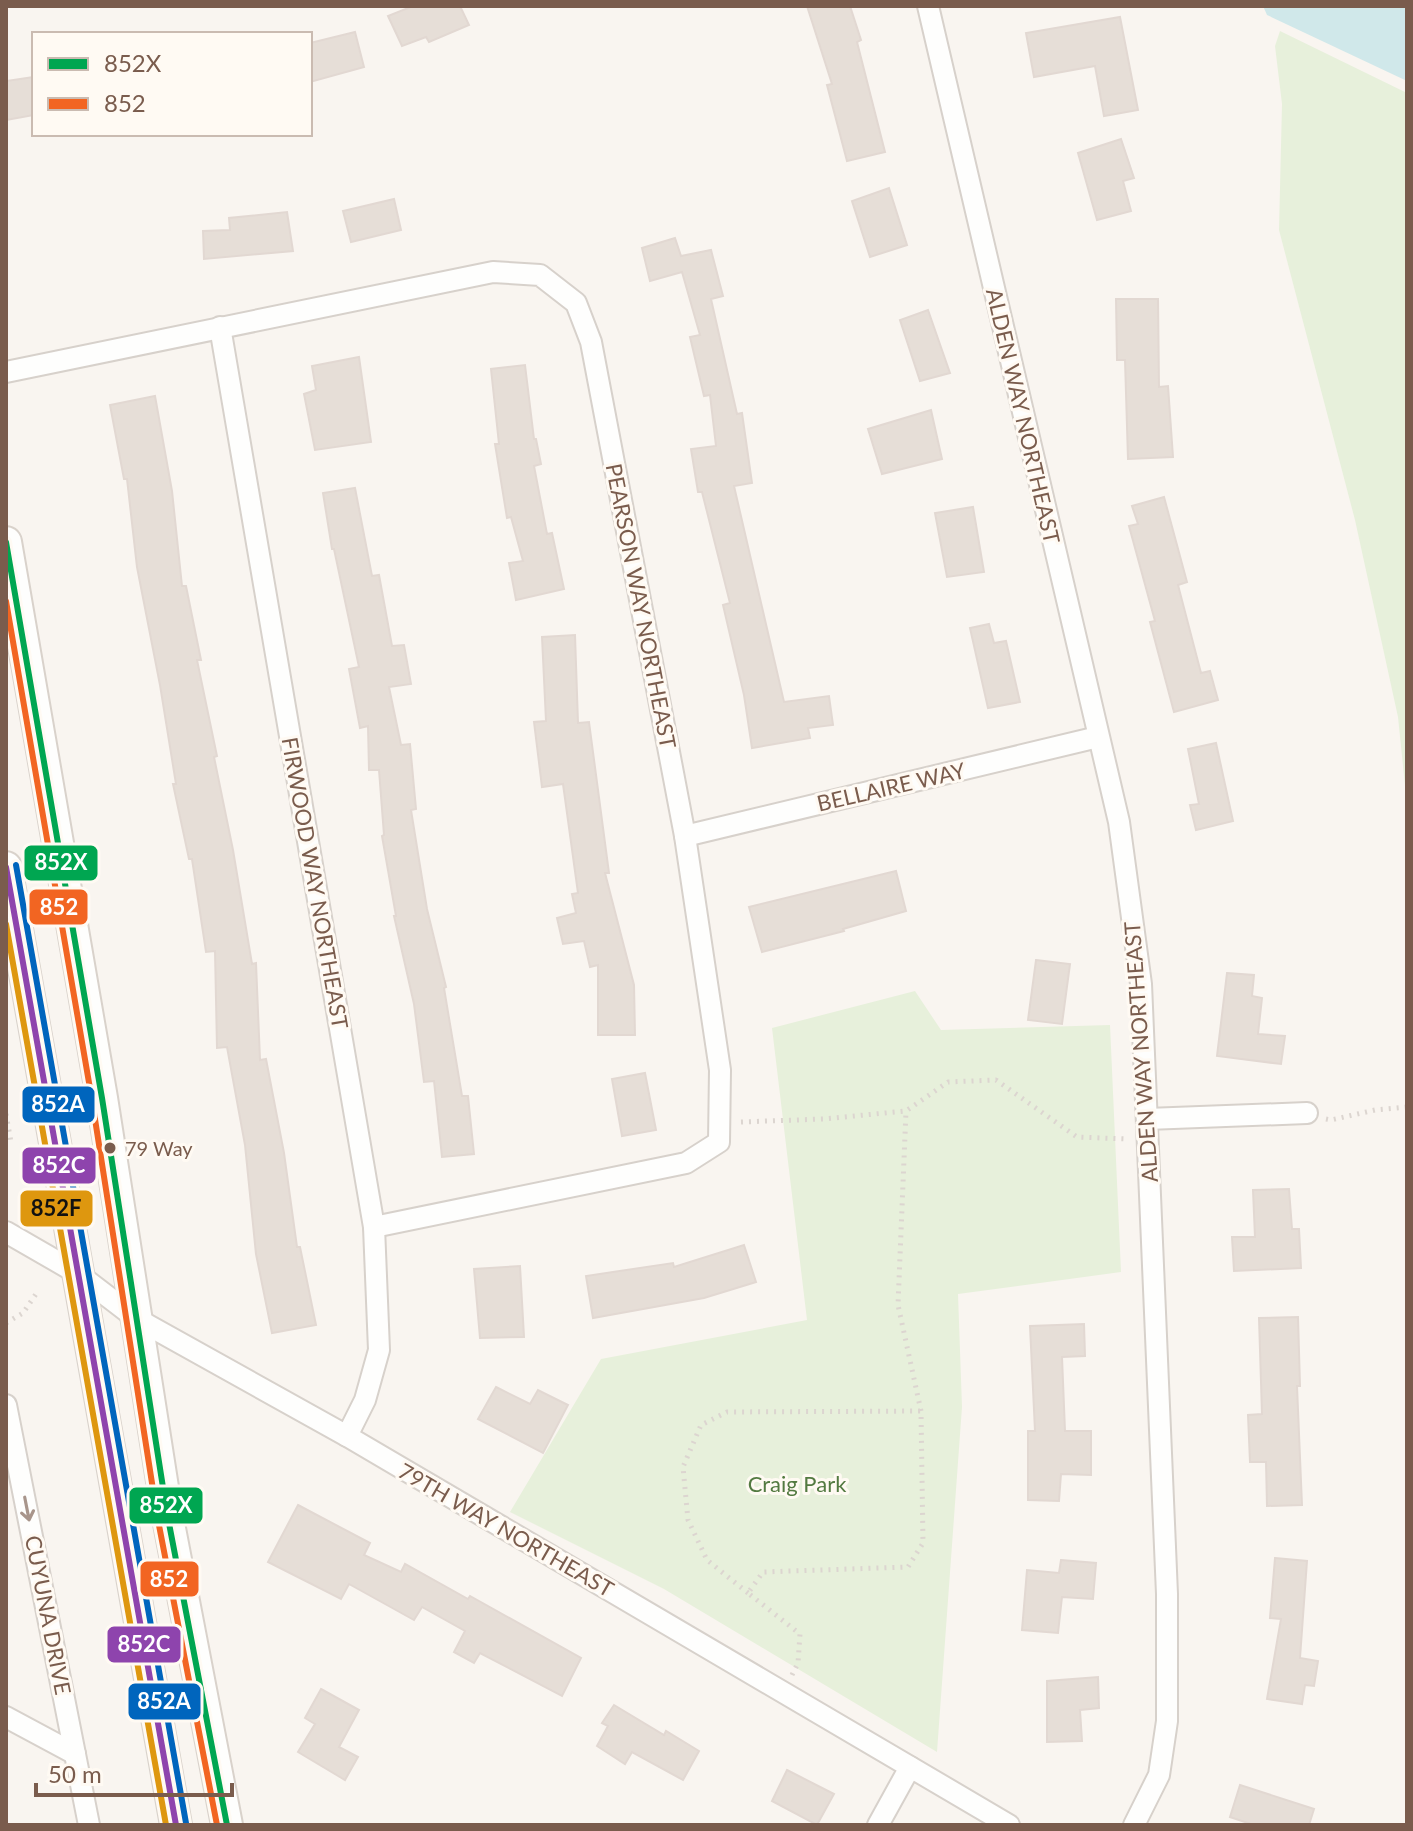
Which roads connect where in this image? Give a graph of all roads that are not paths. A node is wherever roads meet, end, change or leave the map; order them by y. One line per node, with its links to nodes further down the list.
1 (928, 6): 5 (street, ALDEN WAY NORTHEAST)
2 (220, 327): 3 (street, PEARSON WAY NORTHEAST); 6 (street, PEARSON WAY NORTHEAST); 10 (street, FIRWOOD WAY NORTHEAST)
3 (6, 372)
4 (6, 542): 13 (main road)
5 (1098, 737): 6 (street, BELLAIRE WAY); 9 (street, ALDEN WAY NORTHEAST)
6 (685, 836): 10 (street, PEARSON WAY NORTHEAST)
7 (6, 867): 12 (main road)
8 (1307, 1113): 9 (street)
9 (1147, 1129): 24 (street, ALDEN WAY NORTHEAST)
10 (374, 1227): 15 (street, FIRWOOD WAY NORTHEAST)
11 (6, 1232): 12 (street, 79TH WAY NORTHEAST)
12 (77, 1273): 13 (street, 79TH WAY NORTHEAST); 20 (main road)
13 (137, 1319): 15 (street, 79TH WAY NORTHEAST); 21 (main road)
14 (6, 1405): 17 (street, CUYUNA DRIVE, one-way to 17)
15 (347, 1436): 18 (street, 79TH WAY NORTHEAST)
16 (6, 1717): 17 (street)
17 (75, 1754): 19 (street, CUYUNA DRIVE)
18 (910, 1767): 22 (street); 23 (street, 79TH WAY NORTHEAST)
19 (89, 1825)
20 (176, 1825)
21 (227, 1825)
22 (878, 1825)
23 (1009, 1825)
24 (1134, 1825)

